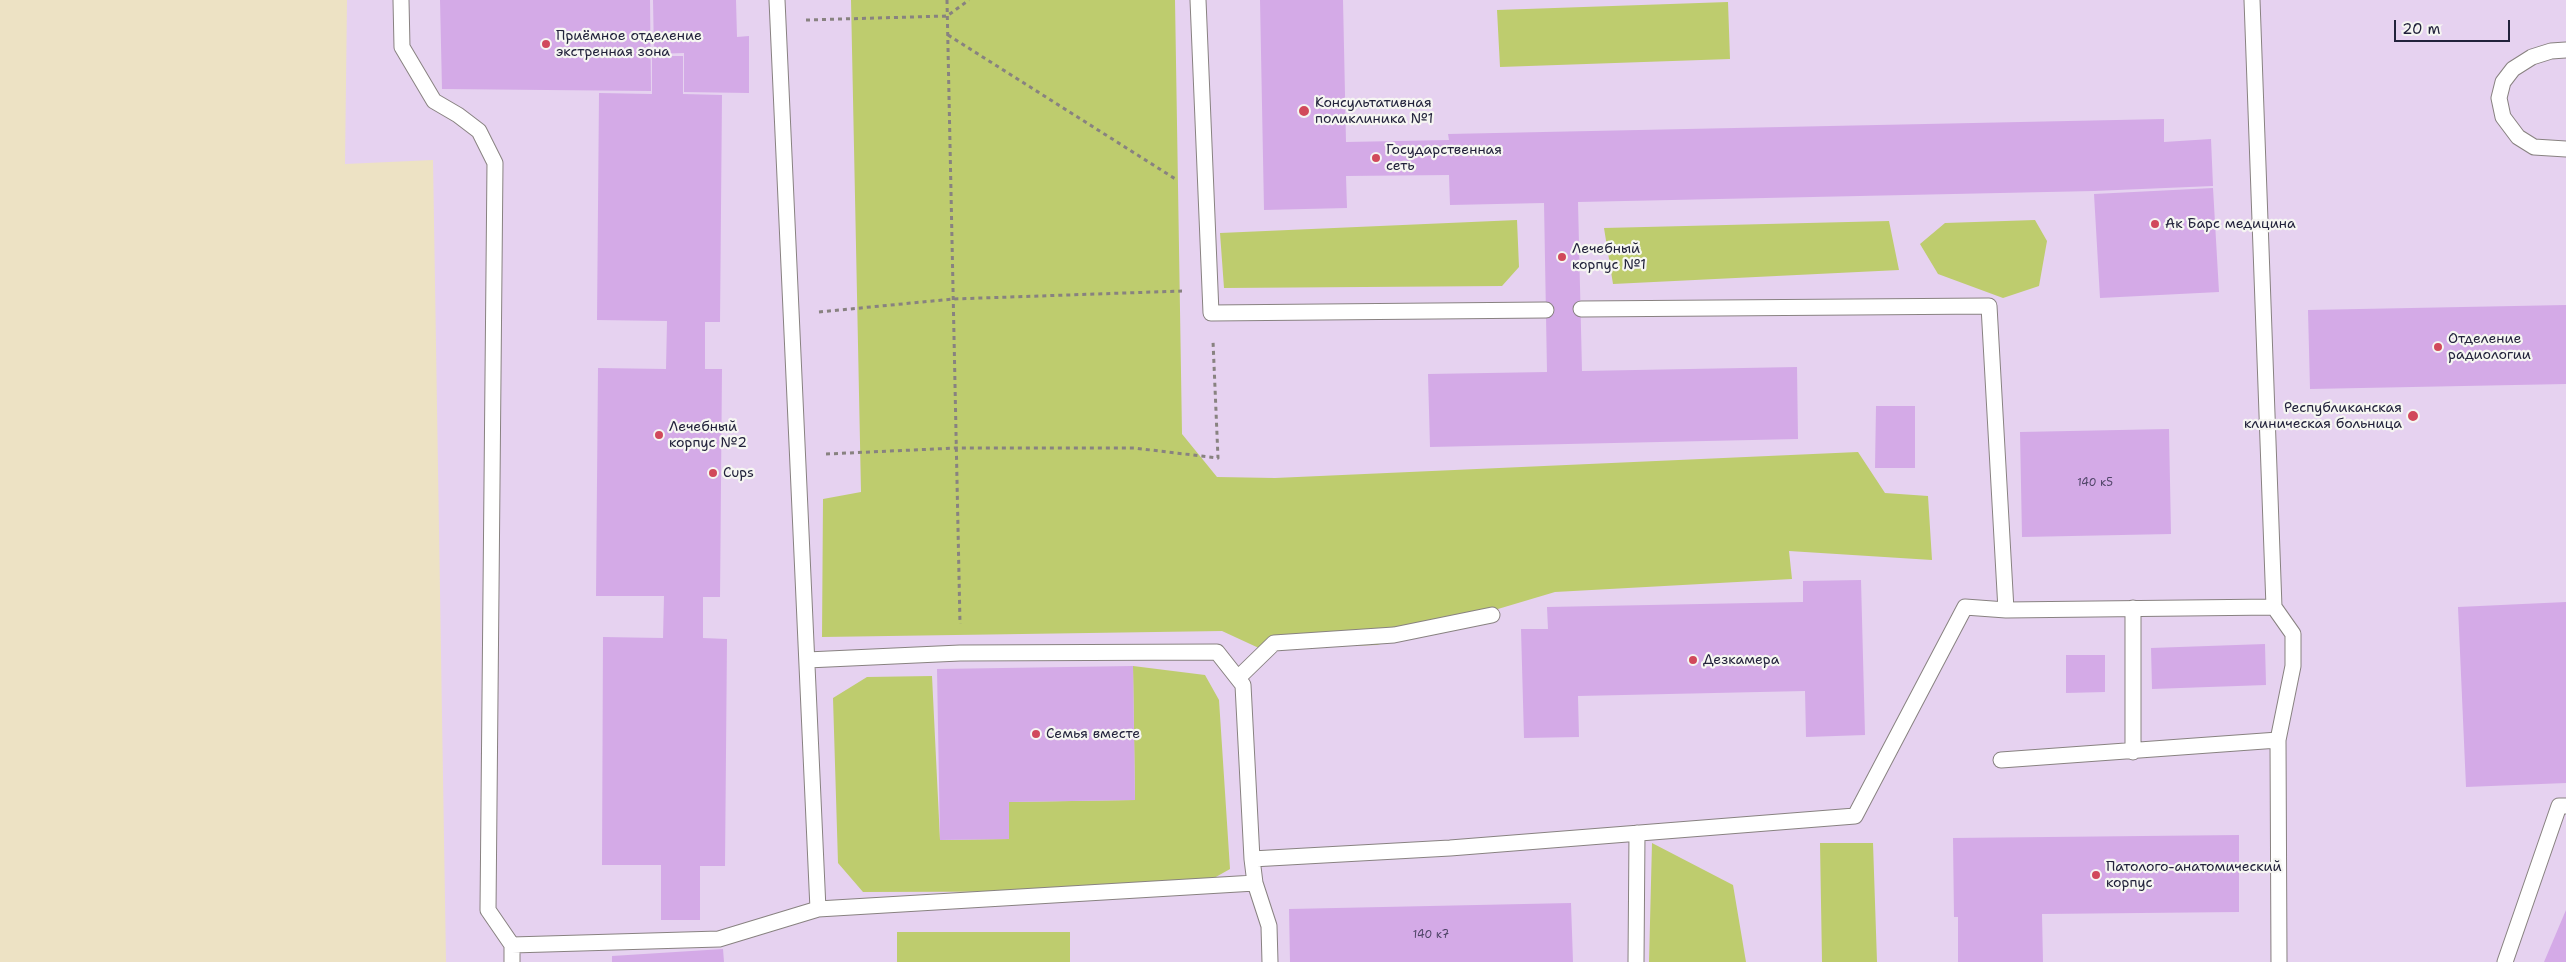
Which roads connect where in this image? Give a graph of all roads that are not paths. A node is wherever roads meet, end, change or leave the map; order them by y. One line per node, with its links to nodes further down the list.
1 (401, 0): 23 (lane)
2 (777, 0): 13 (lane)
3 (1198, 0): 8 (lane)
4 (2252, 0): 9 (lane)
5 (2566, 50): 6 (lane)
6 (2566, 149)
7 (1581, 309): 11 (lane)
8 (1546, 310)
9 (2274, 607): 10 (lane); 15 (lane)
10 (2133, 608): 11 (lane); 16 (lane)
11 (2006, 610): 19 (lane)
12 (1492, 615): 14 (lane)
13 (807, 660): 14 (lane); 22 (lane)
14 (1238, 678): 20 (lane)
15 (2278, 740): 16 (lane); 27 (lane)
16 (2133, 752): 17 (lane)
17 (2001, 760)
18 (2566, 806): 28 (lane)
19 (1637, 833): 20 (lane); 26 (lane)
20 (1252, 859): 21 (lane)
21 (1255, 883): 22 (lane); 25 (lane)
22 (818, 909): 23 (lane)
23 (512, 945): 24 (lane)
24 (512, 962)
25 (1270, 962)
26 (1636, 962)
27 (2279, 962)
28 (2505, 962)

